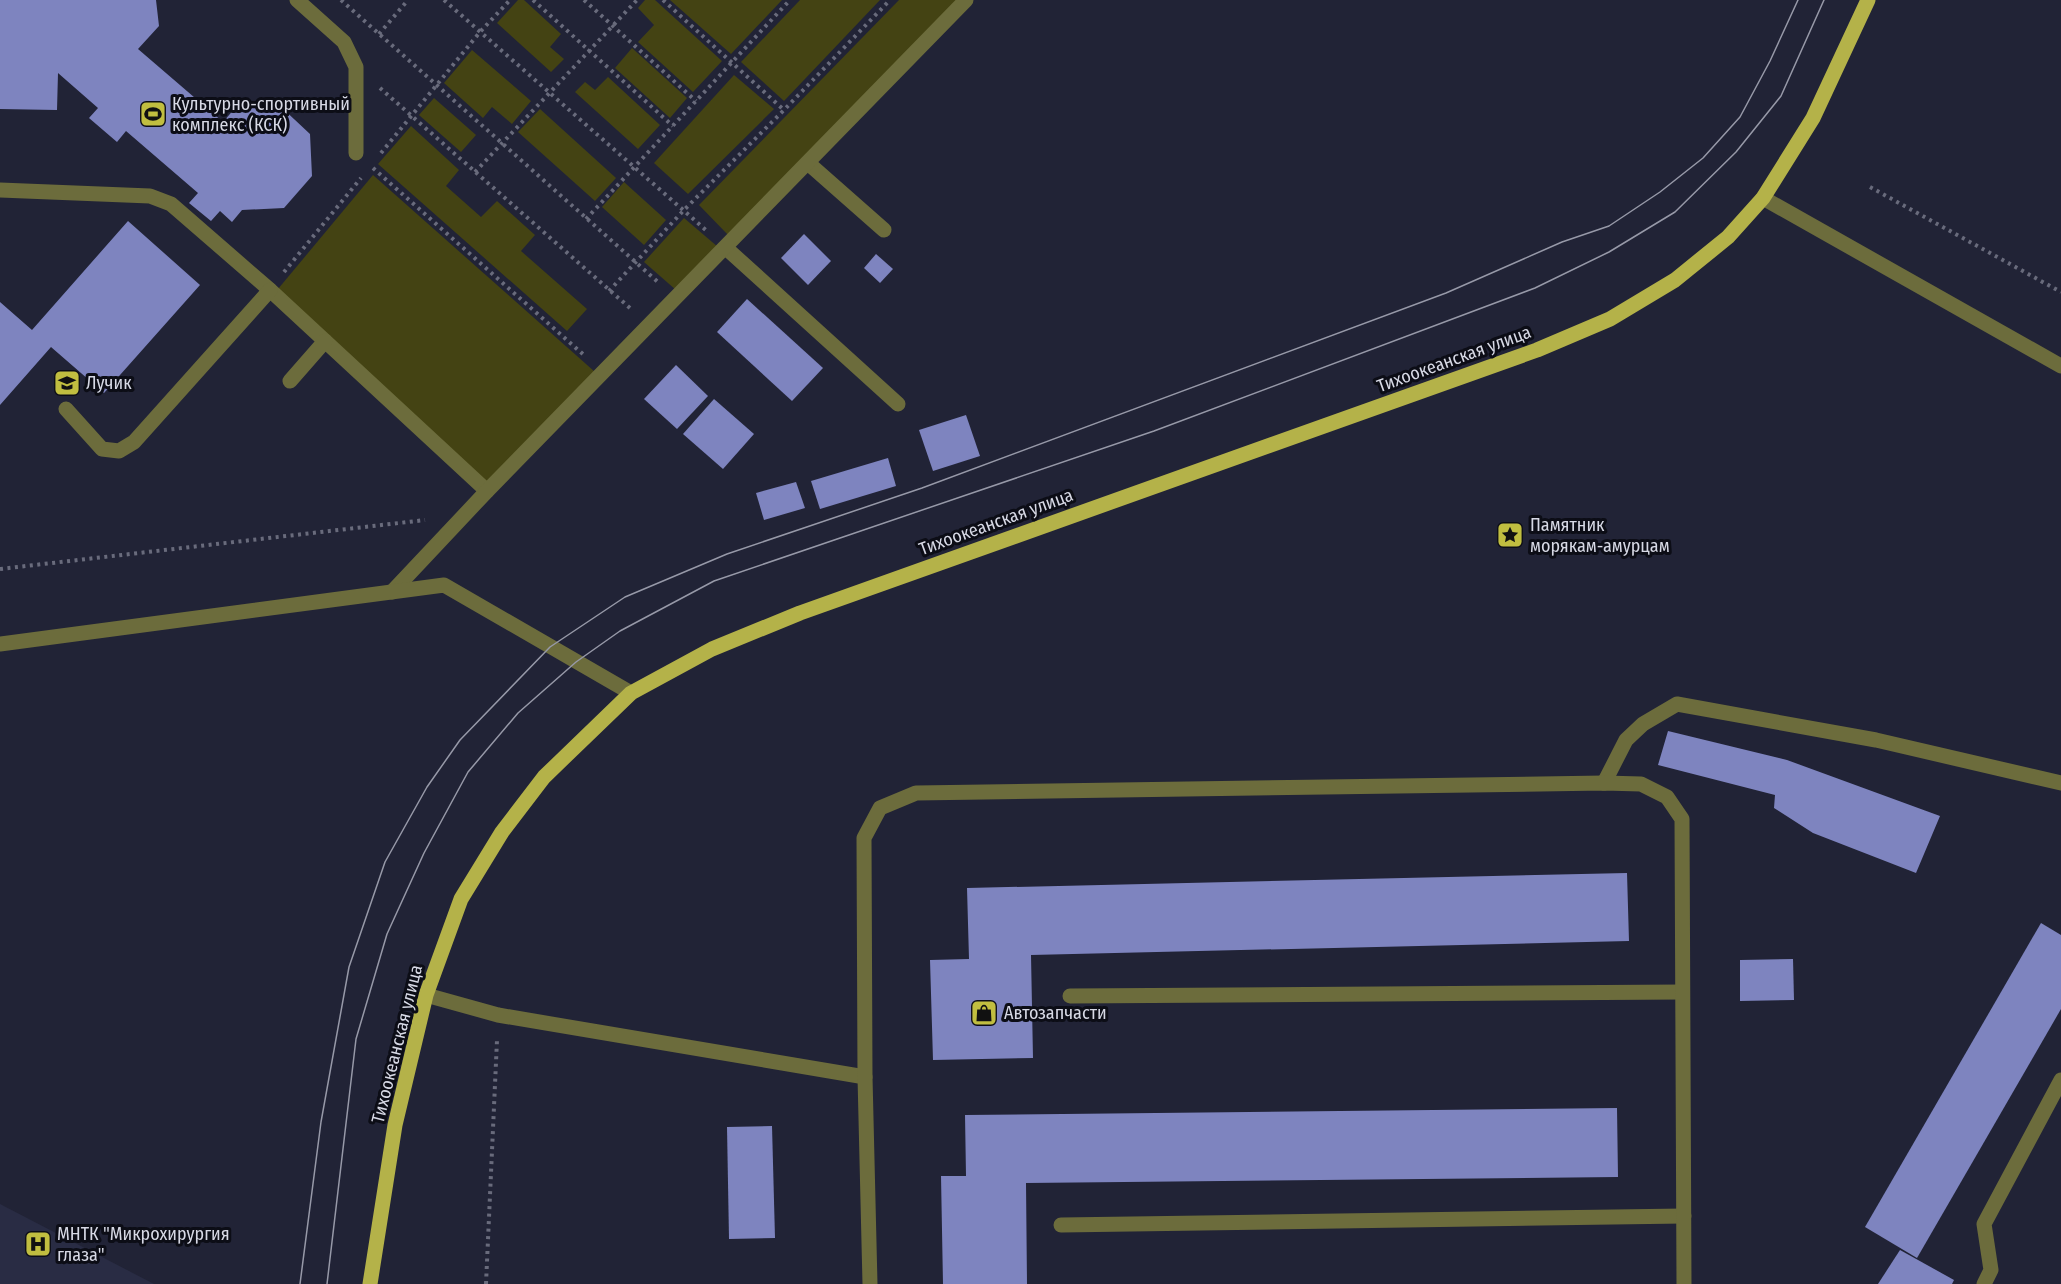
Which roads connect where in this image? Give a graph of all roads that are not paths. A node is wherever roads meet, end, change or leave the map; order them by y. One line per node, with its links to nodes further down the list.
1 (297, 0): 4 (street)
2 (966, 0): 5 (street)
3 (1868, 0): 7 (main road, Тихоокеанская улица)
4 (356, 153)
5 (808, 163): 8 (street); 9 (street)
6 (0, 190): 10 (street)
7 (1763, 198): 12 (street); 19 (main road, Тихоокеанская улица)
8 (884, 231)
9 (726, 248): 14 (street); 16 (street)
10 (270, 290): 11 (street); 15 (street)
11 (326, 341): 13 (street); 16 (street)
12 (2061, 366)
13 (290, 381)
14 (898, 404)
15 (66, 409)
16 (487, 491): 17 (street)
17 (392, 592): 18 (street); 19 (street)
18 (0, 644)
19 (631, 693): 23 (main road, Тихоокеанская улица)
20 (1604, 783): 21 (street); 22 (street); 25 (street)
21 (2061, 783)
22 (1682, 992): 24 (street); 27 (street)
23 (426, 995): 25 (street); 29 (main road, Тихоокеанская улица)
24 (1070, 996)
25 (866, 1077): 30 (street)
26 (2061, 1080): 32 (street)
27 (1683, 1216): 28 (street); 31 (street)
28 (1061, 1225)
29 (370, 1284)
30 (870, 1284)
31 (1684, 1284)
32 (1984, 1284)

